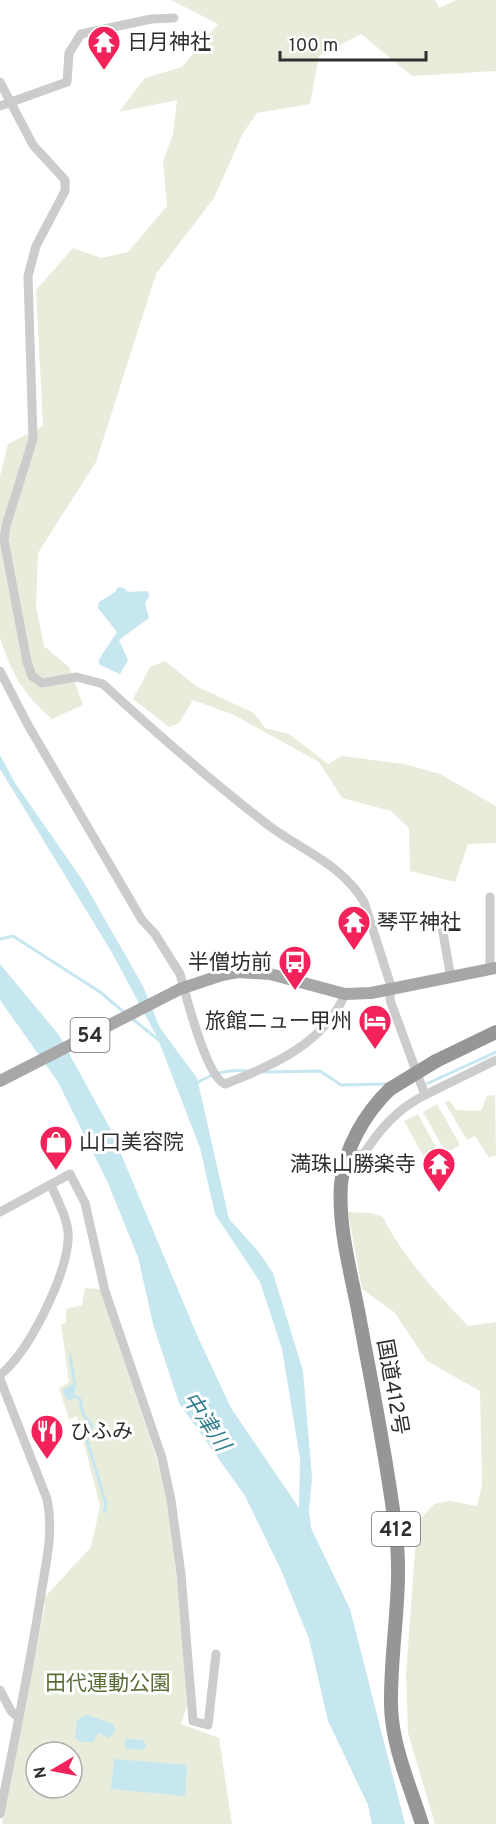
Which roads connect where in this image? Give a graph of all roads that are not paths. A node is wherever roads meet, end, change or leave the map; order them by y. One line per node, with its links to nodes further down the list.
1 (174, 18): 3 (street)
2 (0, 82): 3 (street)
3 (12, 102): 4 (street); 12 (street)
4 (0, 106)
5 (0, 671): 11 (street)
6 (490, 897): 8 (street)
7 (440, 916): 10 (street)
8 (494, 916): 9 (street)
9 (493, 969): 10 (main road, 54)
10 (451, 978): 12 (main road, 54)
11 (182, 988): 13 (main road, 54); 13 (street); 16 (main road, 54)
12 (390, 991): 13 (main road, 54); 17 (street)
13 (345, 994)
14 (496, 1032): 18 (highway, 国道412号 / 412, bridge)
15 (496, 1060): 17 (street)
16 (0, 1081)
17 (423, 1089): 18 (street)
18 (349, 1153): 27 (highway, 国道412号 / 412)
19 (51, 1185): 20 (street); 21 (street); 23 (street)
20 (0, 1212)
21 (0, 1374)
22 (0, 1379): 25 (street)
23 (216, 1654)
24 (0, 1690): 25 (street)
25 (18, 1717): 26 (street)
26 (0, 1814)
27 (422, 1824)

